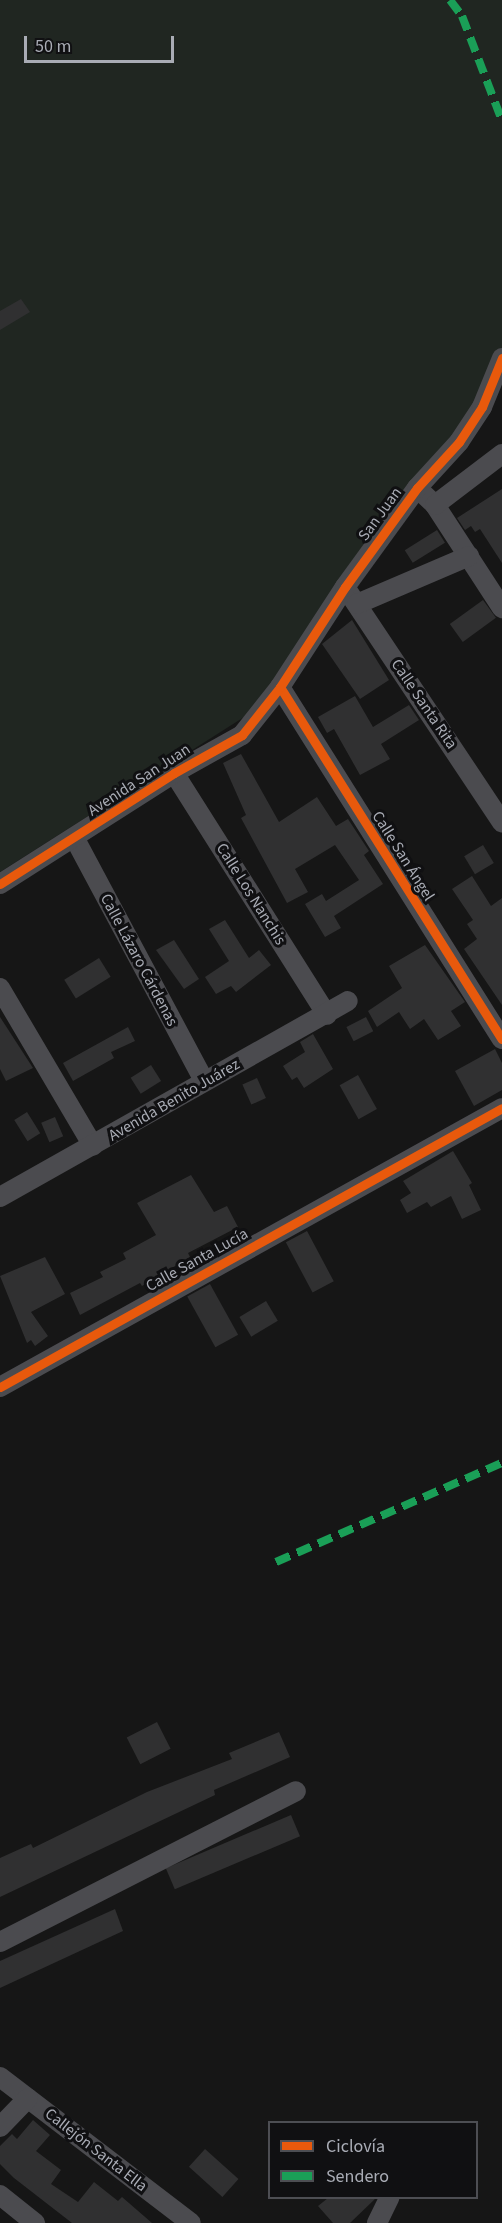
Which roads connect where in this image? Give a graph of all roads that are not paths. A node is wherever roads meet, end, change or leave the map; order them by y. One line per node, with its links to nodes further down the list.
1 (502, 358): 3 (street, San Juan)
2 (502, 454): 4 (street)
3 (417, 489): 4 (street); 6 (street, San Juan)
4 (435, 505): 5 (street)
5 (469, 556): 7 (street); 8 (street)
6 (345, 587): 7 (street, Calle Santa Rita); 9 (street, San Juan)
7 (357, 604): 11 (street, Calle Santa Rita)
8 (502, 608)
9 (280, 687): 10 (street, Avenida San Juan); 17 (street, Calle San Ángel)
10 (174, 773): 12 (street, Avenida San Juan); 16 (street, Calle Los Nanchis)
11 (502, 822)
12 (75, 839): 13 (street, Avenida San Juan); 18 (street, Calle Lázaro Cárdenas)
13 (0, 884)
14 (0, 988): 20 (street)
15 (348, 1001): 16 (street, Avenida Benito Juárez)
16 (327, 1015): 18 (street, Avenida Benito Juárez)
17 (502, 1039)
18 (204, 1081): 20 (street, Avenida Benito Juárez)
19 (502, 1108): 22 (street, Calle Santa Lucía)
20 (93, 1146): 21 (street, Avenida Benito Juárez)
21 (0, 1197)
22 (0, 1387)
23 (296, 1791): 24 (street)
24 (0, 1942)
25 (0, 2077): 26 (street, Callejón Santa Ella)
26 (28, 2098): 27 (street); 31 (street, Callejón Santa Ella)
27 (0, 2127)
28 (0, 2195): 30 (street)
29 (389, 2199): 32 (street)
30 (35, 2223)
31 (191, 2223)
32 (377, 2223)

